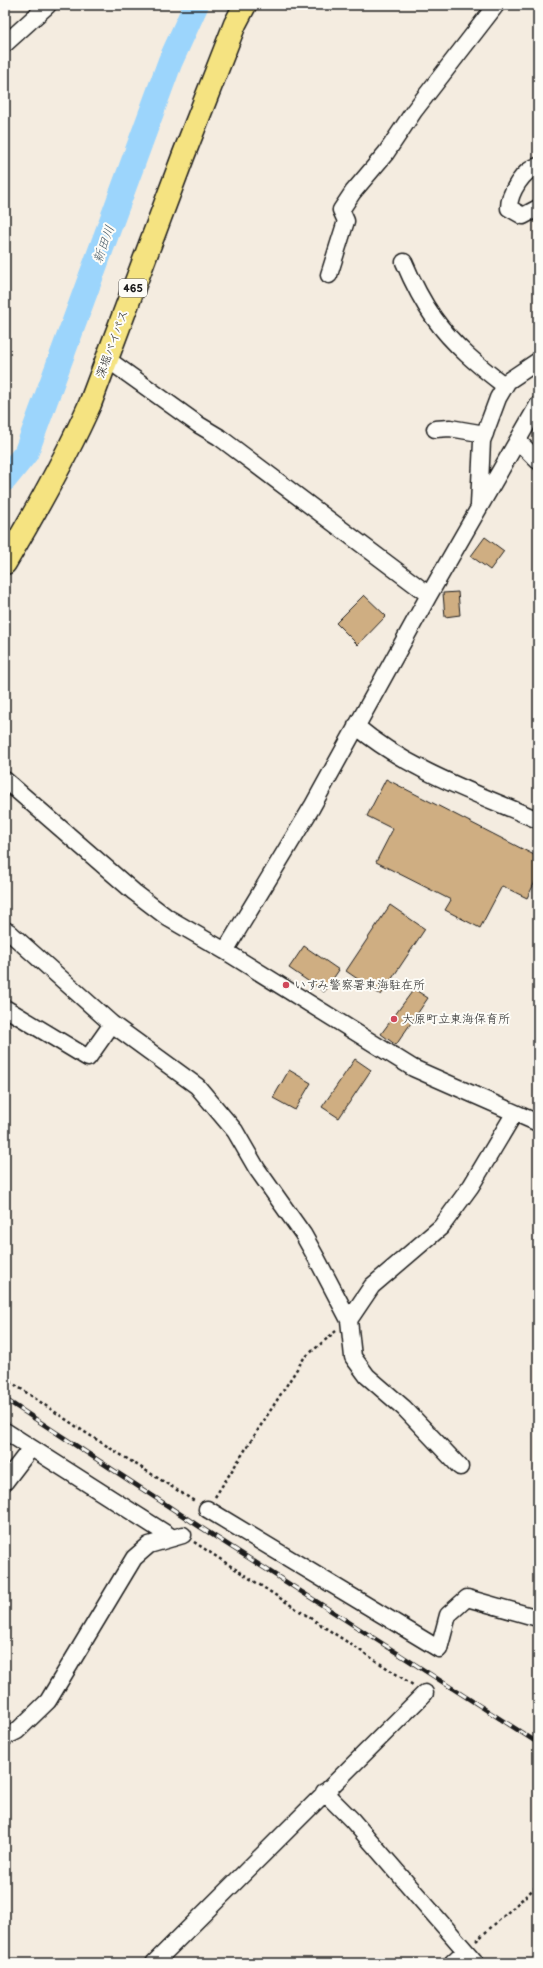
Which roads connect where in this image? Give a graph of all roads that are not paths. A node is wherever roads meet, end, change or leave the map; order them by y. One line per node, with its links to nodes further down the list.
1 (48, 5): 4 (street)
2 (244, 5): 9 (highway, 深堀バイパス / 465)
3 (496, 5): 8 (street)
4 (5, 44)
5 (538, 166): 6 (street)
6 (538, 208)
7 (404, 262): 11 (street)
8 (329, 275)
9 (107, 359): 18 (highway, 深堀バイパス / 465); 19 (street)
10 (538, 361): 11 (street)
11 (505, 386): 14 (street)
12 (538, 405): 15 (street)
13 (435, 429): 14 (street)
14 (484, 434): 17 (street)
15 (518, 441): 16 (street); 17 (street)
16 (538, 460)
17 (479, 509): 19 (street)
18 (5, 563)
19 (429, 595): 20 (street)
20 (356, 726): 22 (street); 24 (street)
21 (5, 780): 24 (street)
22 (538, 820)
23 (5, 930): 26 (street)
24 (225, 951): 27 (street)
25 (5, 1008): 26 (street)
26 (112, 1024): 29 (street)
27 (514, 1114): 28 (street); 29 (street)
28 (538, 1123)
29 (349, 1320): 32 (street)
30 (5, 1431): 31 (street)
31 (31, 1448): 33 (street); 37 (street)
32 (460, 1467)
33 (5, 1482)
34 (207, 1508): 35 (street)
35 (538, 1618)
36 (425, 1693): 38 (street)
37 (5, 1737)
38 (324, 1792): 39 (street); 40 (street)
39 (465, 1951): 41 (street); 42 (street)
40 (154, 1963)
41 (452, 1963)
42 (476, 1963)

